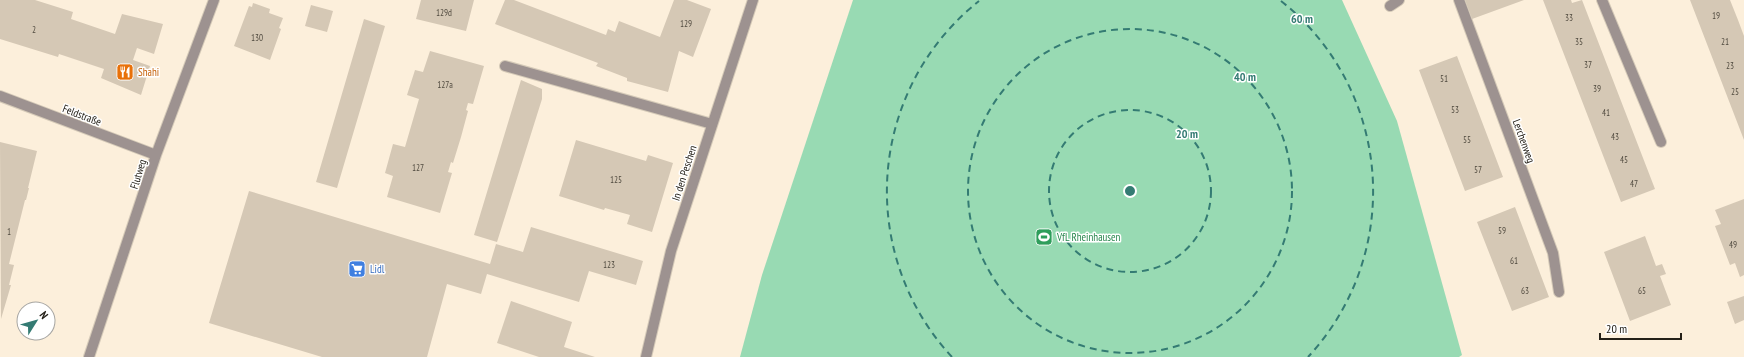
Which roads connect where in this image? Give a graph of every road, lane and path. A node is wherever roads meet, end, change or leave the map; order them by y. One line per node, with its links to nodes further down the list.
1 (214, 0): 9 (street, Flutweg)
2 (752, 0): 7 (street, In den Peschen)
3 (1459, 0): 10 (street, Lerchenweg)
4 (1602, 0): 8 (street)
5 (505, 66): 7 (street)
6 (0, 96): 9 (street, Feldstraße)
7 (712, 124): 12 (street, In den Peschen)
8 (1660, 142)
9 (156, 155): 11 (street, Flutweg)
10 (1559, 292)
11 (89, 357)
12 (646, 357)

